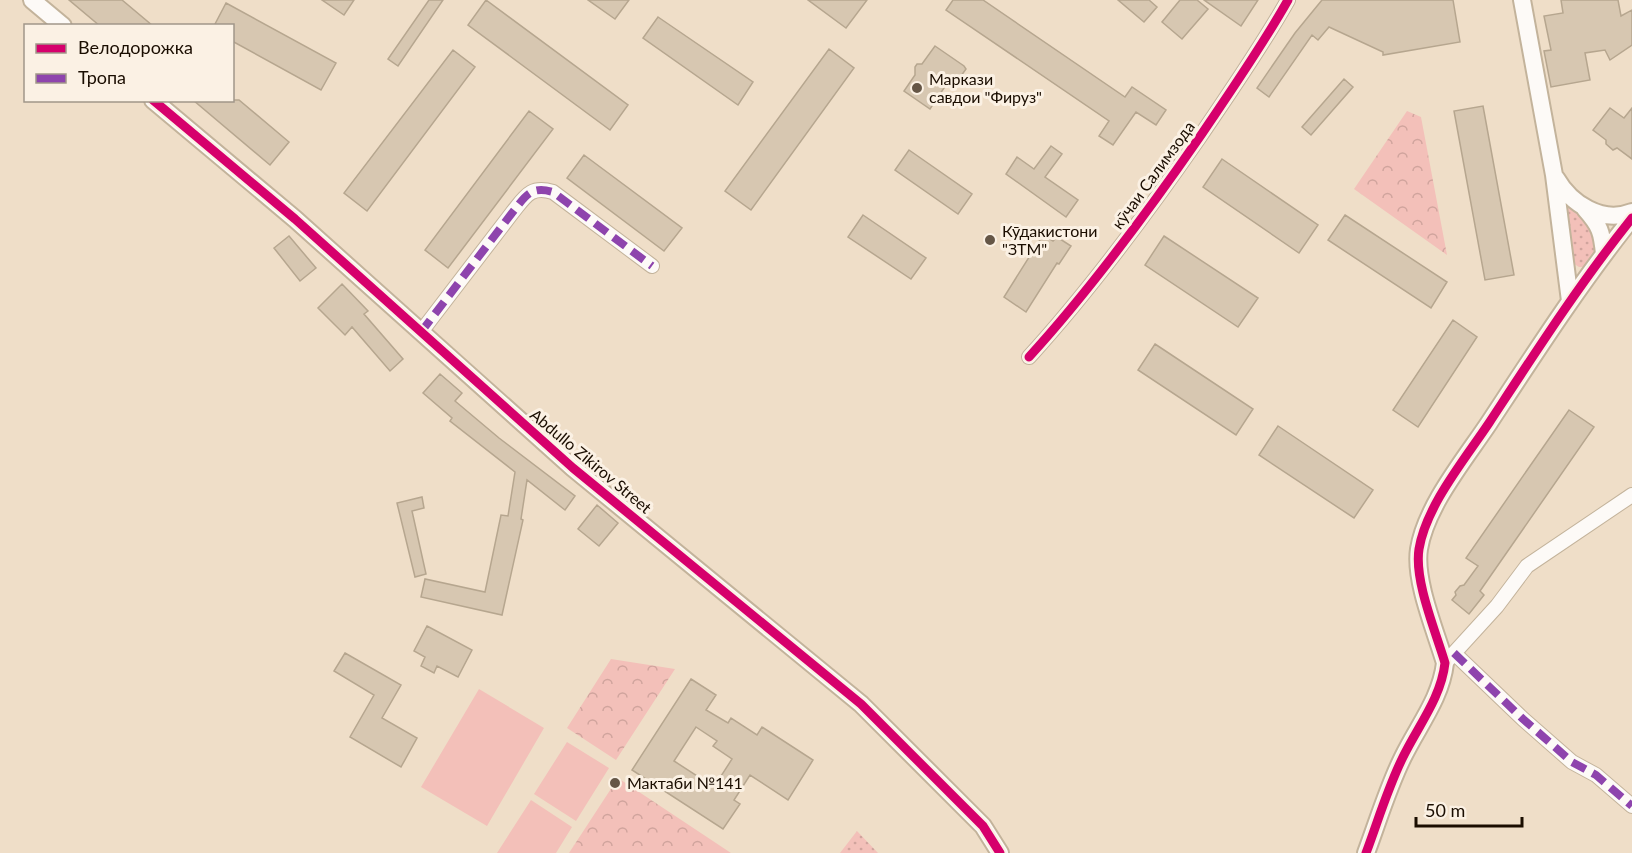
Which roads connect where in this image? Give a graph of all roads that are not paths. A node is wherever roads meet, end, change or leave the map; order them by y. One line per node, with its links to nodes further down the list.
1 (32, 0): 4 (street)
2 (1288, 0): 16 (street, кӯчаи Салимзода)
3 (1522, 0): 6 (street)
4 (61, 24)
5 (155, 102): 15 (street, Abdullo Zikirov Street)
6 (1554, 175): 7 (street); 11 (street)
7 (1583, 207): 8 (street); 10 (street)
8 (1632, 212)
9 (1632, 218): 10 (street)
10 (1604, 254): 13 (street)
11 (1564, 257): 13 (street); 14 (street)
12 (652, 266): 15 (street)
13 (1592, 271): 14 (street)
14 (1570, 301): 18 (street)
15 (422, 332): 20 (street, Abdullo Zikirov Street)
16 (1029, 357)
17 (1632, 495): 18 (street)
18 (1450, 658): 19 (street); 21 (street)
19 (1632, 806)
20 (1000, 853)
21 (1366, 853)

